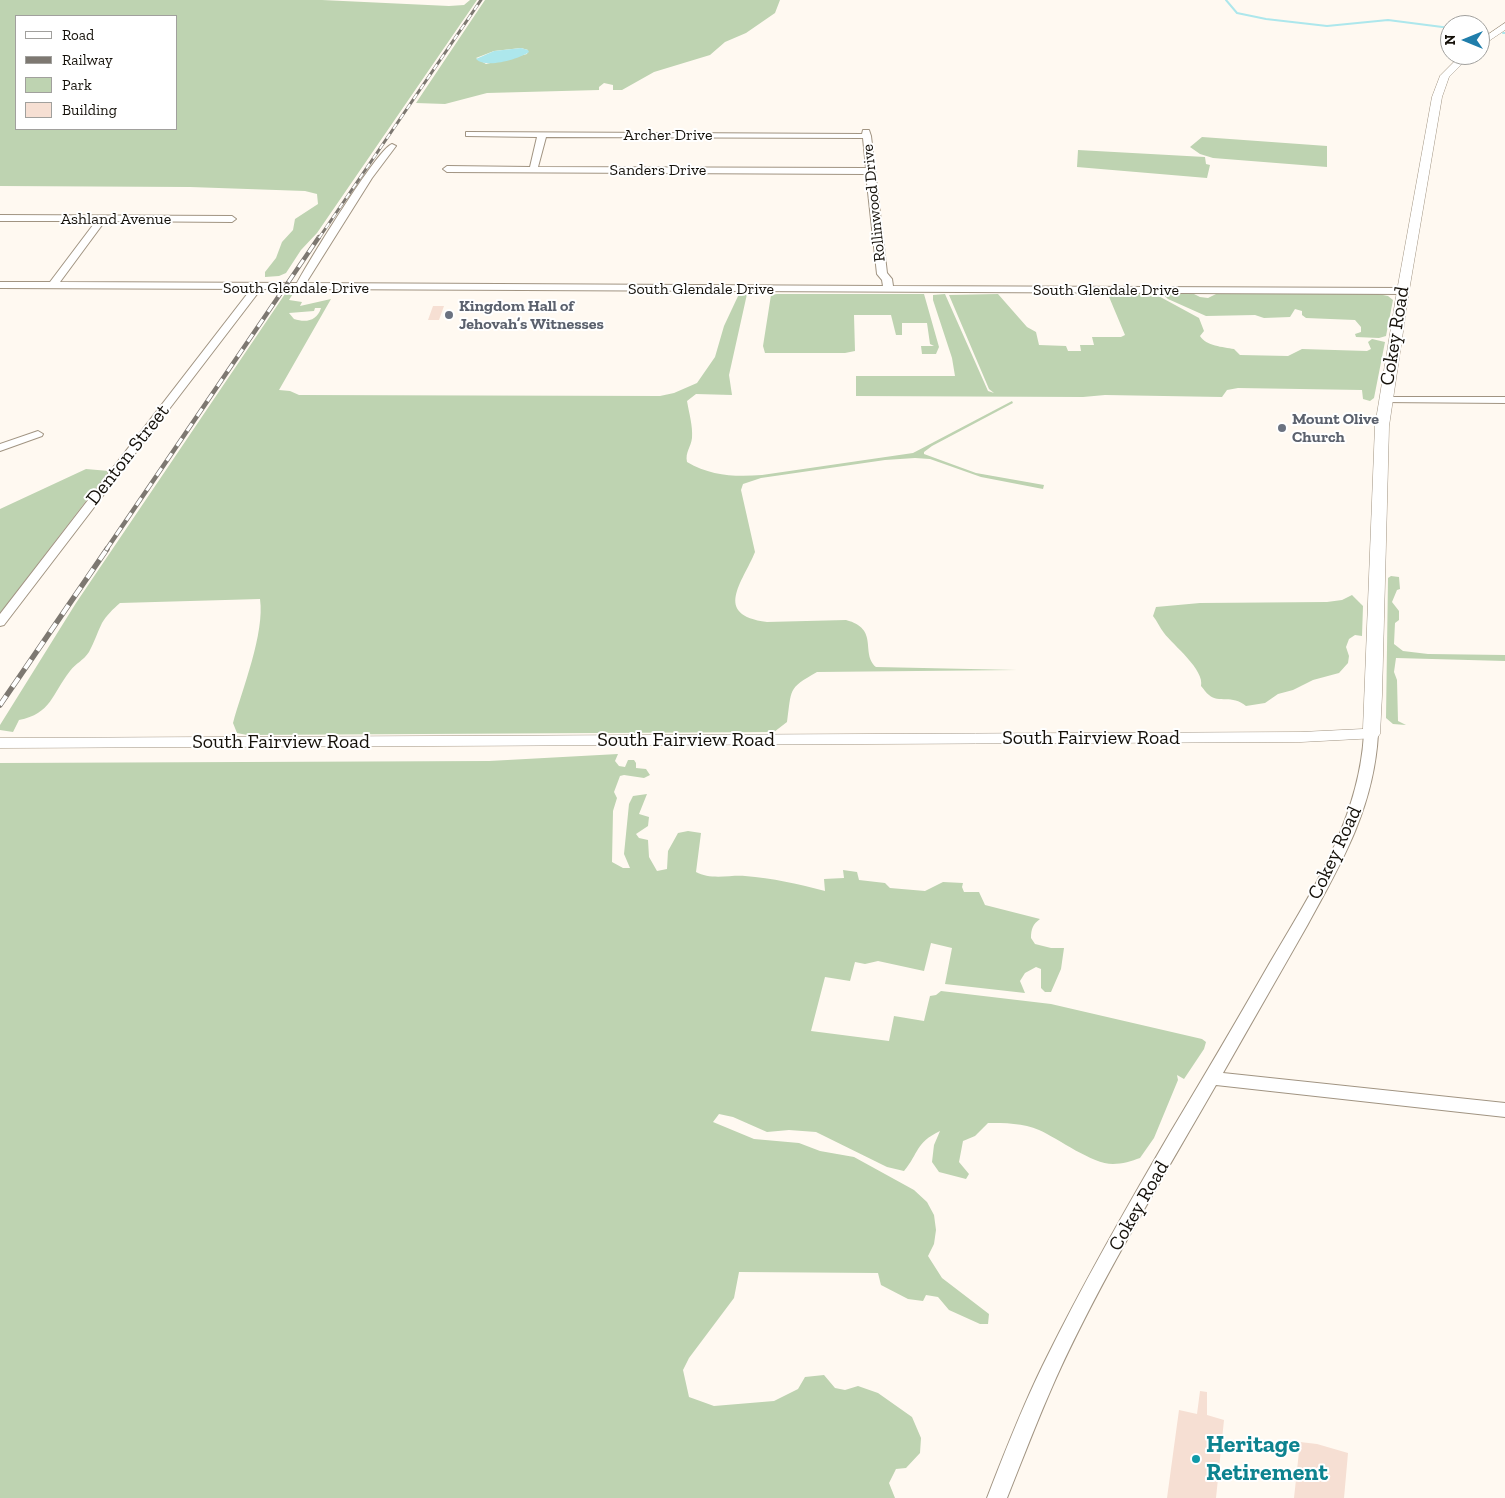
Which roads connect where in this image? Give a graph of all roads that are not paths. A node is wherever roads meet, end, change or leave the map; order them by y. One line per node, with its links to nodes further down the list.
1 (1505, 26): 2 (main road)
2 (1490, 37)
3 (1456, 65): 21 (main road, Cokey Road)
4 (469, 134): 6 (street, Archer Drive)
5 (867, 134): 6 (street, Archer Drive); 10 (street, Rollinwood Drive)
6 (542, 135): 9 (street)
7 (392, 146): 18 (street)
8 (447, 169): 9 (street, Sanders Drive)
9 (533, 170): 10 (street, Sanders Drive)
10 (870, 171): 14 (street, Rollinwood Drive)
11 (0, 218): 12 (street, Ashland Avenue)
12 (102, 219): 13 (street, Ashland Avenue); 16 (street)
13 (232, 219)
14 (882, 274): 19 (street, Rollinwood Drive); 20 (street, Rollinwood Drive)
15 (0, 285): 16 (street, South Glendale Drive)
16 (52, 286): 17 (street, South Glendale Drive)
17 (257, 288): 18 (street, South Glendale Drive); 26 (street, Denton Street)
18 (299, 288): 19 (street, South Glendale Drive)
19 (875, 290): 20 (street, South Glendale Drive)
20 (889, 290): 21 (street, South Glendale Drive)
21 (1403, 291): 22 (main road, Cokey Road)
22 (1385, 400): 23 (street); 27 (main road, Cokey Road)
23 (1505, 400)
24 (38, 434): 25 (street)
25 (0, 448)
26 (0, 622)
27 (1371, 734): 28 (main road, South Fairview Road); 29 (street, Cokey Road)
28 (0, 744)
29 (1213, 1078): 30 (street); 31 (street, Cokey Road)
30 (1505, 1110)
31 (997, 1498)

